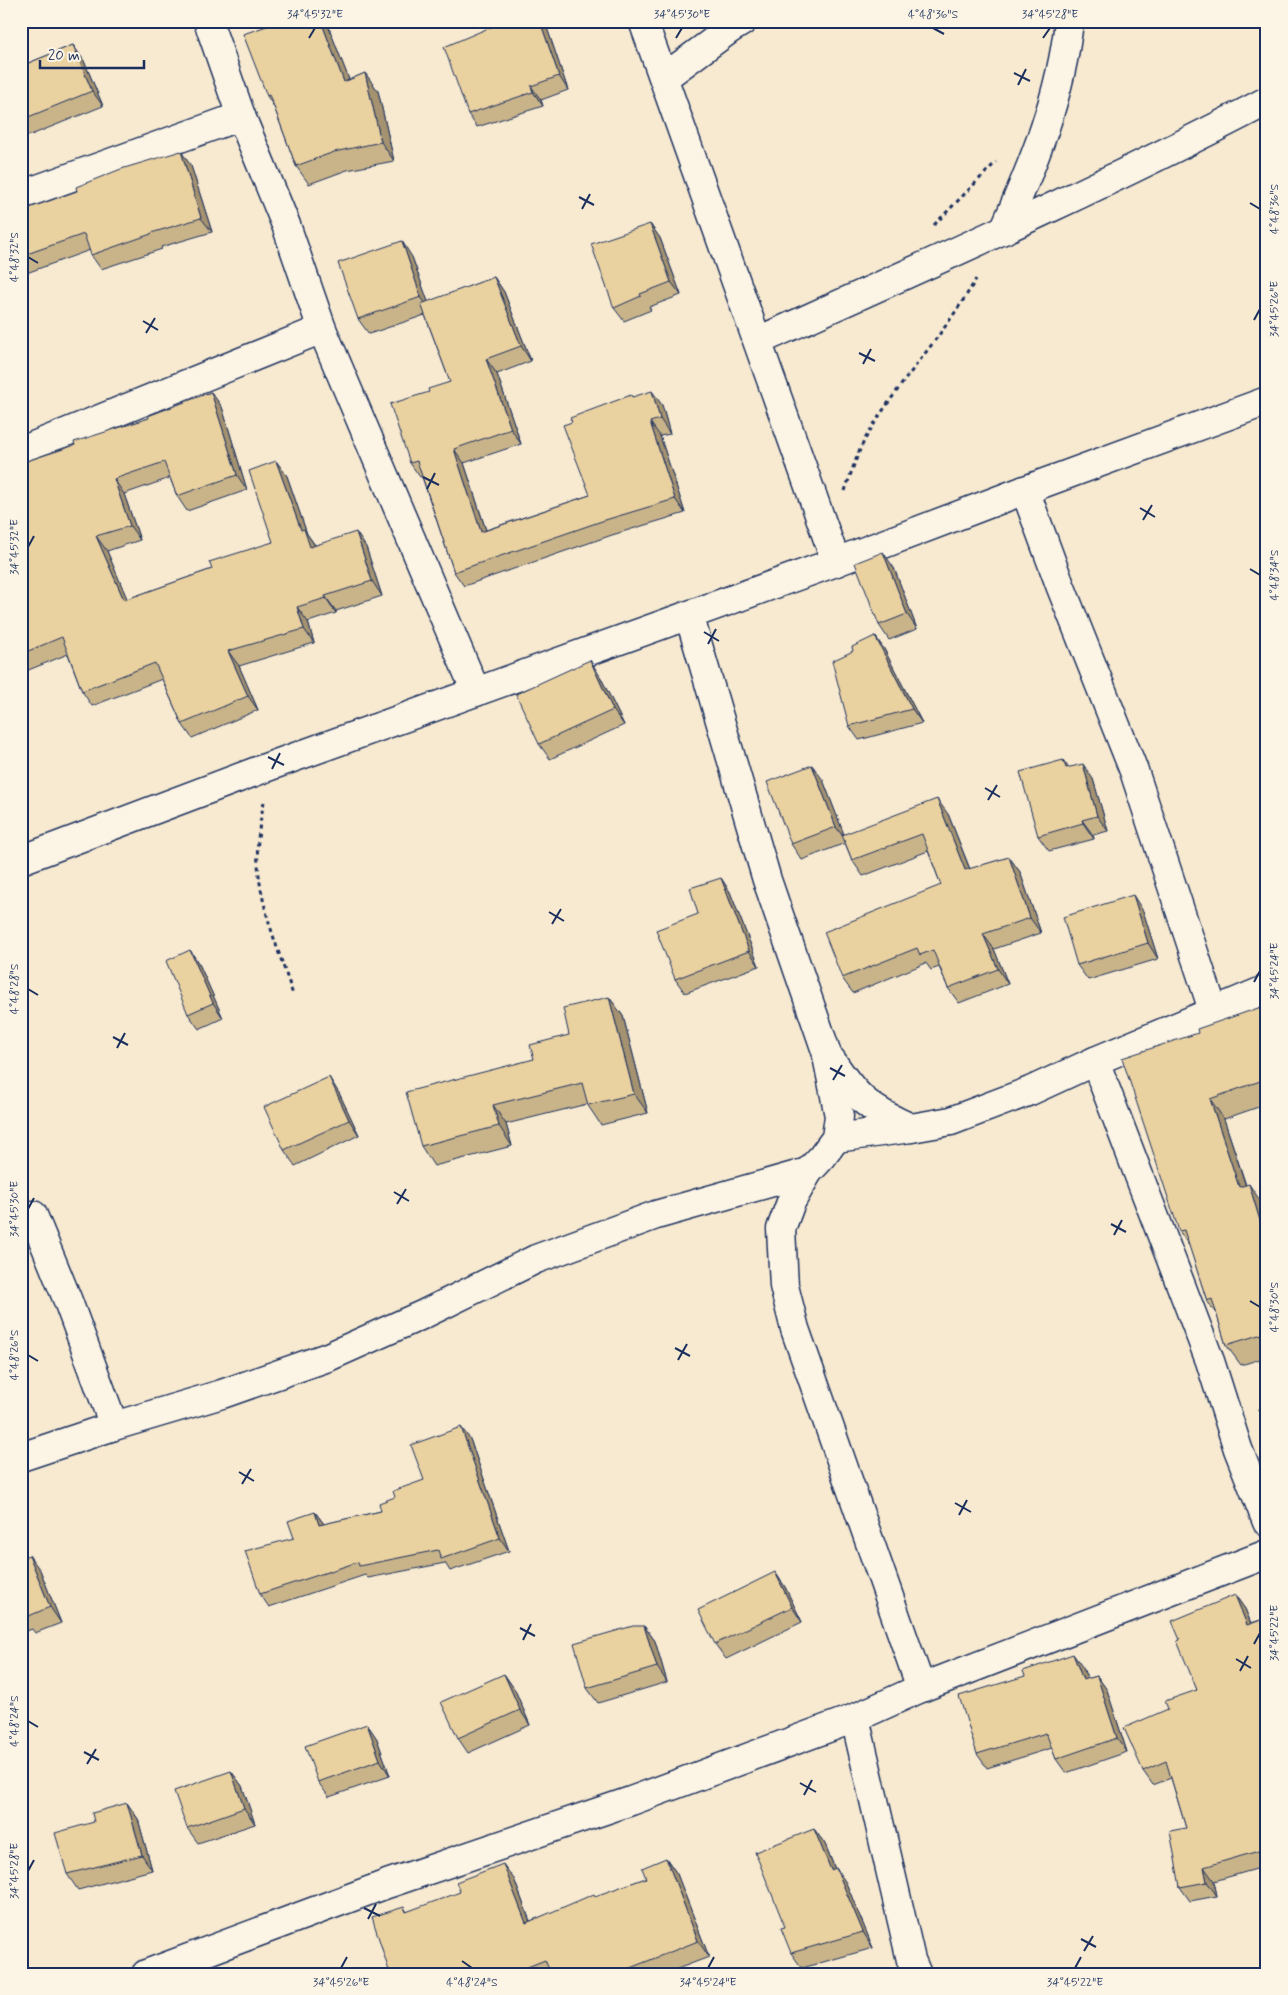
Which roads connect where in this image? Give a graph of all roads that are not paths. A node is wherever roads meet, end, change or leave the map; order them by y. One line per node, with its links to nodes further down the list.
1 (208, 21): 7 (street)
2 (644, 21): 5 (street)
3 (743, 21): 5 (street)
4 (1069, 21): 9 (street)
5 (664, 77): 11 (street)
6 (1267, 100): 9 (street)
7 (241, 116): 8 (street); 10 (street)
8 (21, 195)
9 (1004, 230): 11 (street)
10 (322, 329): 13 (street); 17 (street)
11 (758, 341): 15 (street)
12 (1267, 401): 14 (street)
13 (21, 451)
14 (1025, 490): 15 (street); 20 (street)
15 (836, 562): 16 (street)
16 (689, 615): 17 (street); 21 (street)
17 (476, 692): 18 (street)
18 (21, 860)
19 (1267, 989): 20 (street)
20 (1213, 1010): 22 (street)
21 (826, 1051): 23 (street); 24 (street)
22 (1095, 1060): 23 (street); 29 (street)
23 (911, 1128): 24 (street)
24 (836, 1138): 25 (street)
25 (808, 1172): 27 (street); 31 (street)
26 (33, 1215): 27 (street)
27 (114, 1426): 28 (street)
28 (21, 1457)
29 (1267, 1522)
30 (1267, 1554): 31 (street)
31 (921, 1688): 32 (street)
32 (855, 1718): 33 (street); 34 (street)
33 (146, 1974)
34 (918, 1974)

